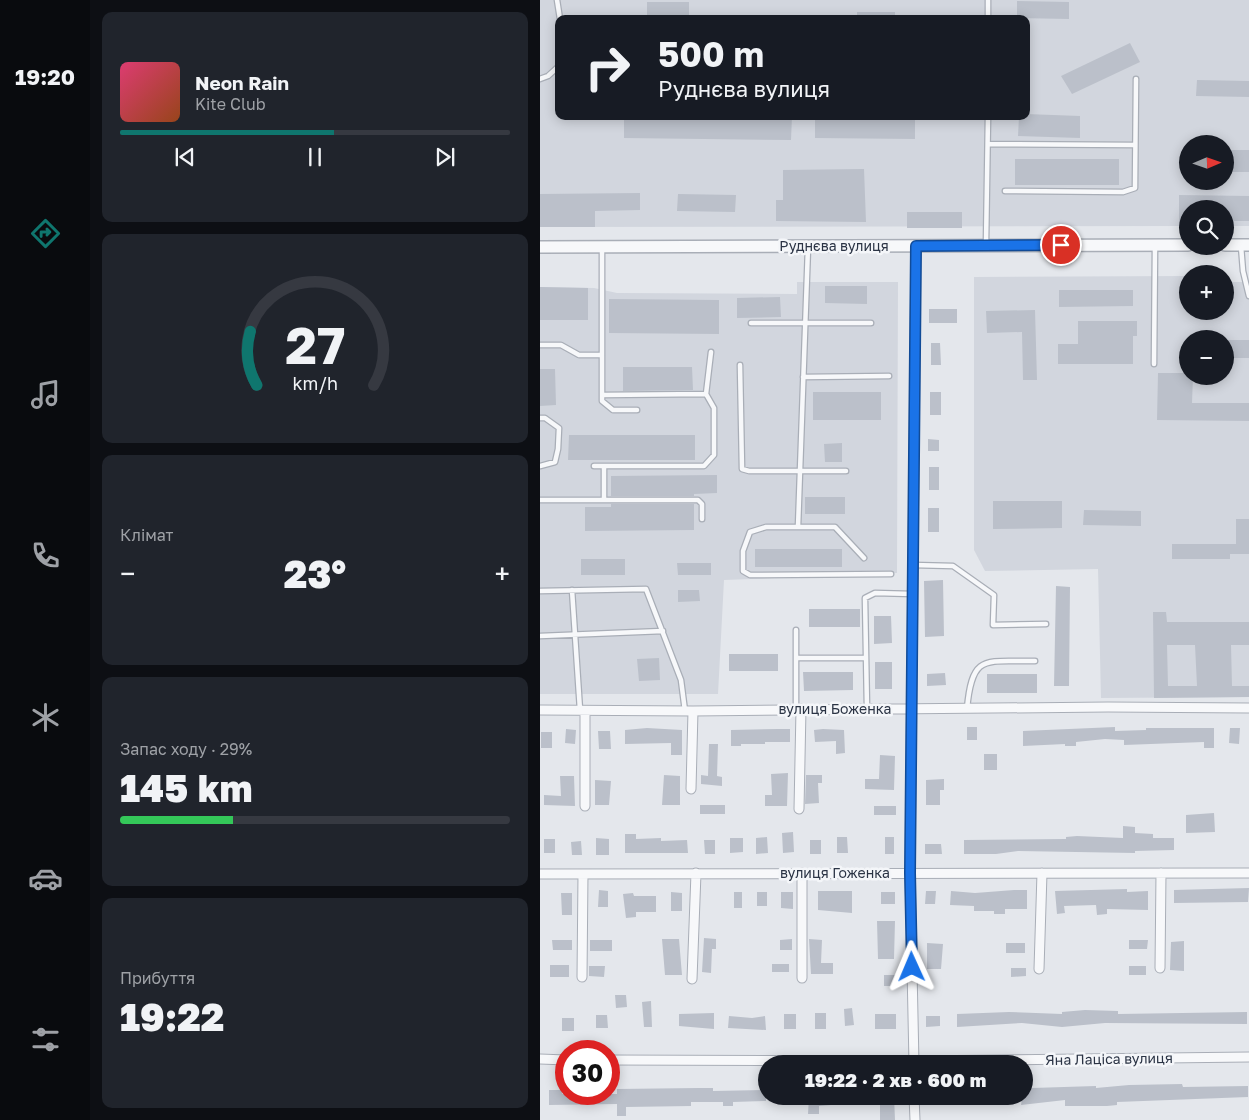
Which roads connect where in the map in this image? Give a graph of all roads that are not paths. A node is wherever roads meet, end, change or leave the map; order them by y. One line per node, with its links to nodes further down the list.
1 (557, 0): 3 (lane)
2 (988, 0): 4 (lane)
3 (559, 15)
4 (988, 15)
5 (555, 70): 6 (lane)
6 (540, 79)
7 (1136, 79): 10 (lane)
8 (988, 120): 9 (lane)
9 (988, 144): 10 (lane); 17 (lane)
10 (1135, 145): 11 (lane)
11 (1005, 191)
12 (1155, 245): 13 (street, Руднєва вулиця); 17 (street, Руднєва вулиця); 27 (lane)
13 (1179, 245)
14 (1245, 245): 20 (lane)
15 (808, 246): 16 (street, Руднєва вулиця); 19 (street, Руднєва вулиця); 22 (lane)
16 (916, 246): 17 (street, Руднєва вулиця); 45 (street)
17 (986, 246)
18 (540, 247): 19 (street, Руднєва вулиця)
19 (602, 247): 26 (lane)
20 (1249, 296)
21 (751, 322): 22 (lane)
22 (804, 322): 23 (lane); 30 (lane)
23 (871, 323)
24 (540, 345): 26 (lane)
25 (711, 352): 31 (lane)
26 (602, 355): 32 (lane)
27 (1154, 364)
28 (740, 365): 38 (lane)
29 (890, 376): 30 (lane)
30 (803, 377): 38 (lane)
31 (706, 394): 32 (lane); 37 (lane)
32 (602, 395): 33 (lane)
33 (637, 410)
34 (540, 418): 35 (lane)
35 (540, 466)
36 (594, 466): 37 (lane)
37 (604, 466): 40 (lane)
38 (800, 471): 39 (lane); 43 (lane)
39 (846, 471)
40 (604, 499): 41 (lane); 42 (lane)
41 (540, 500)
42 (702, 519)
43 (798, 527): 44 (lane); 46 (lane)
44 (864, 558)
45 (913, 565): 49 (street); 50 (lane)
46 (891, 574)
47 (540, 590): 48 (lane)
48 (572, 590): 52 (lane); 53 (lane)
49 (913, 594): 56 (lane); 61 (street)
50 (1046, 624)
51 (796, 630): 55 (lane)
52 (663, 632): 53 (lane); 65 (lane)
53 (576, 634): 54 (lane); 64 (lane)
54 (540, 636)
55 (796, 658): 56 (lane); 59 (lane)
56 (866, 658): 60 (lane)
57 (1035, 661): 62 (lane)
58 (1249, 708): 62 (street, вулиця Боженка)
59 (799, 709): 60 (street, вулиця Боженка); 65 (street, вулиця Боженка); 68 (street)
60 (867, 709): 61 (street, вулиця Боженка)
61 (912, 709): 62 (street, вулиця Боженка); 70 (street)
62 (967, 709)
63 (540, 710): 64 (street, вулиця Боженка)
64 (582, 711): 65 (street, вулиця Боженка); 67 (street)
65 (689, 711): 66 (street)
66 (691, 788)
67 (585, 806)
68 (799, 809)
69 (802, 873): 70 (street, вулиця Гоженка); 76 (street, вулиця Гоженка); 80 (street)
70 (910, 873): 71 (street, вулиця Гоженка); 82 (street)
71 (1042, 873): 72 (street, вулиця Гоженка); 78 (street)
72 (1161, 873): 73 (street, вулиця Гоженка); 77 (street)
73 (1249, 873)
74 (540, 874): 75 (street, вулиця Гоженка)
75 (583, 874): 76 (street, вулиця Гоженка); 79 (street)
76 (696, 874): 81 (street)
77 (1160, 968)
78 (1038, 969)
79 (582, 977)
80 (802, 978)
81 (692, 979)
82 (914, 1055)
83 (1249, 1057): 87 (street, Яна Лаціса вулиця)
84 (540, 1059): 85 (street)
85 (555, 1060)
86 (620, 1060): 88 (street, Яна Лаціса вулиця)
87 (1033, 1060)
88 (758, 1061)
89 (914, 1105): 90 (street)
90 (914, 1120)

